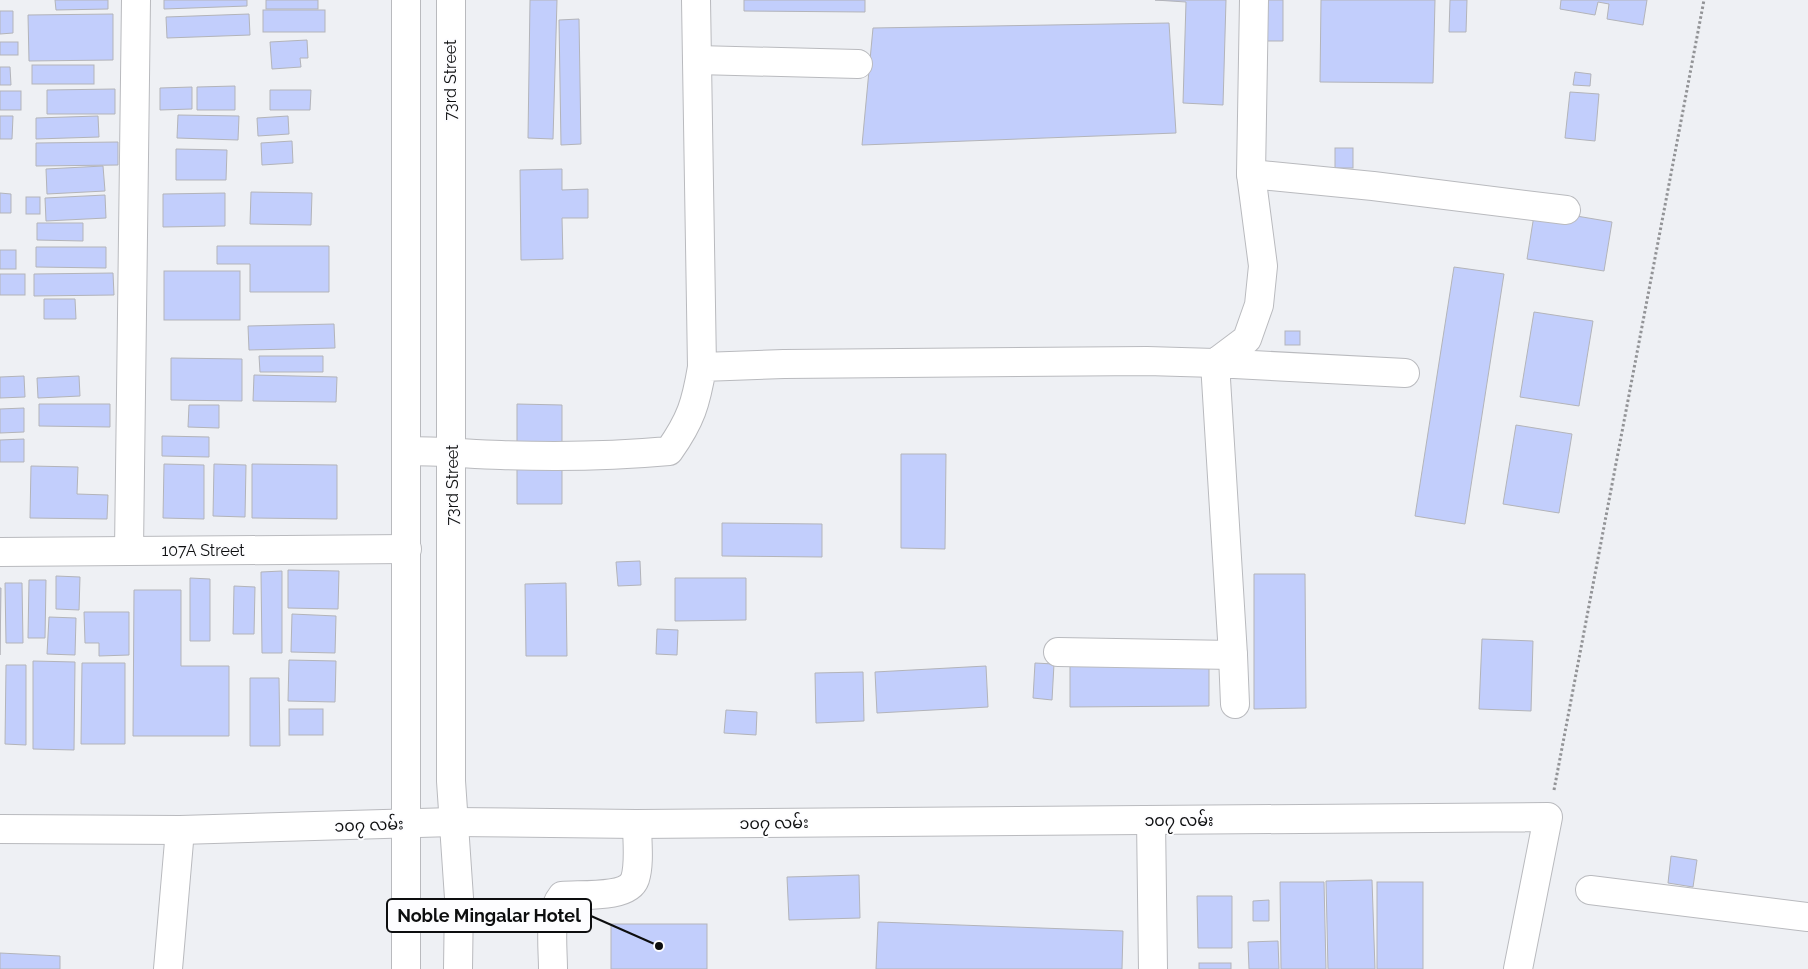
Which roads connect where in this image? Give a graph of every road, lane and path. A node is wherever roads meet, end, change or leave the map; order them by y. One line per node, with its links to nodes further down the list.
1 (136, 0): 17 (main road)
2 (406, 0): 14 (main road)
3 (451, 0): 15 (main road, 73rd Street)
4 (696, 0): 7 (main road)
5 (1254, 0): 9 (main road)
6 (1704, 0): 22 (path)
7 (697, 60): 8 (main road); 12 (main road)
8 (858, 64)
9 (1251, 174): 10 (main road); 11 (main road)
10 (1566, 210)
11 (1215, 363): 12 (main road); 13 (main road); 20 (main road)
12 (702, 367): 15 (main road)
13 (1405, 372)
14 (406, 451): 15 (main road); 16 (main road)
15 (452, 451): 24 (main road, 73rd Street)
16 (407, 549): 17 (main road, 107A Street); 25 (main road)
17 (129, 550): 18 (main road, 107A Street)
18 (0, 552)
19 (1058, 652): 20 (main road)
20 (1233, 655): 21 (main road)
21 (1235, 704)
22 (1548, 817): 23 (main road, ၁၀၇ လမ်း); 36 (main road)
23 (1151, 820): 26 (main road, ၁၀၇ လမ်း); 35 (main road)
24 (453, 822): 25 (main road, ၁၀၇ လမ်း); 26 (main road, ၁၀၇ လမ်း); 33 (main road, 73rd Street)
25 (405, 824): 28 (main road, ၁၀၇ လမ်း); 32 (main road)
26 (637, 824): 34 (main road)
27 (0, 829): 28 (main road, ၁၀၇ လမ်း)
28 (180, 830): 31 (main road)
29 (1590, 890): 30 (main road)
30 (1808, 918)
31 (168, 969)
32 (406, 969)
33 (458, 969)
34 (553, 969)
35 (1154, 969)
36 (1518, 969)

